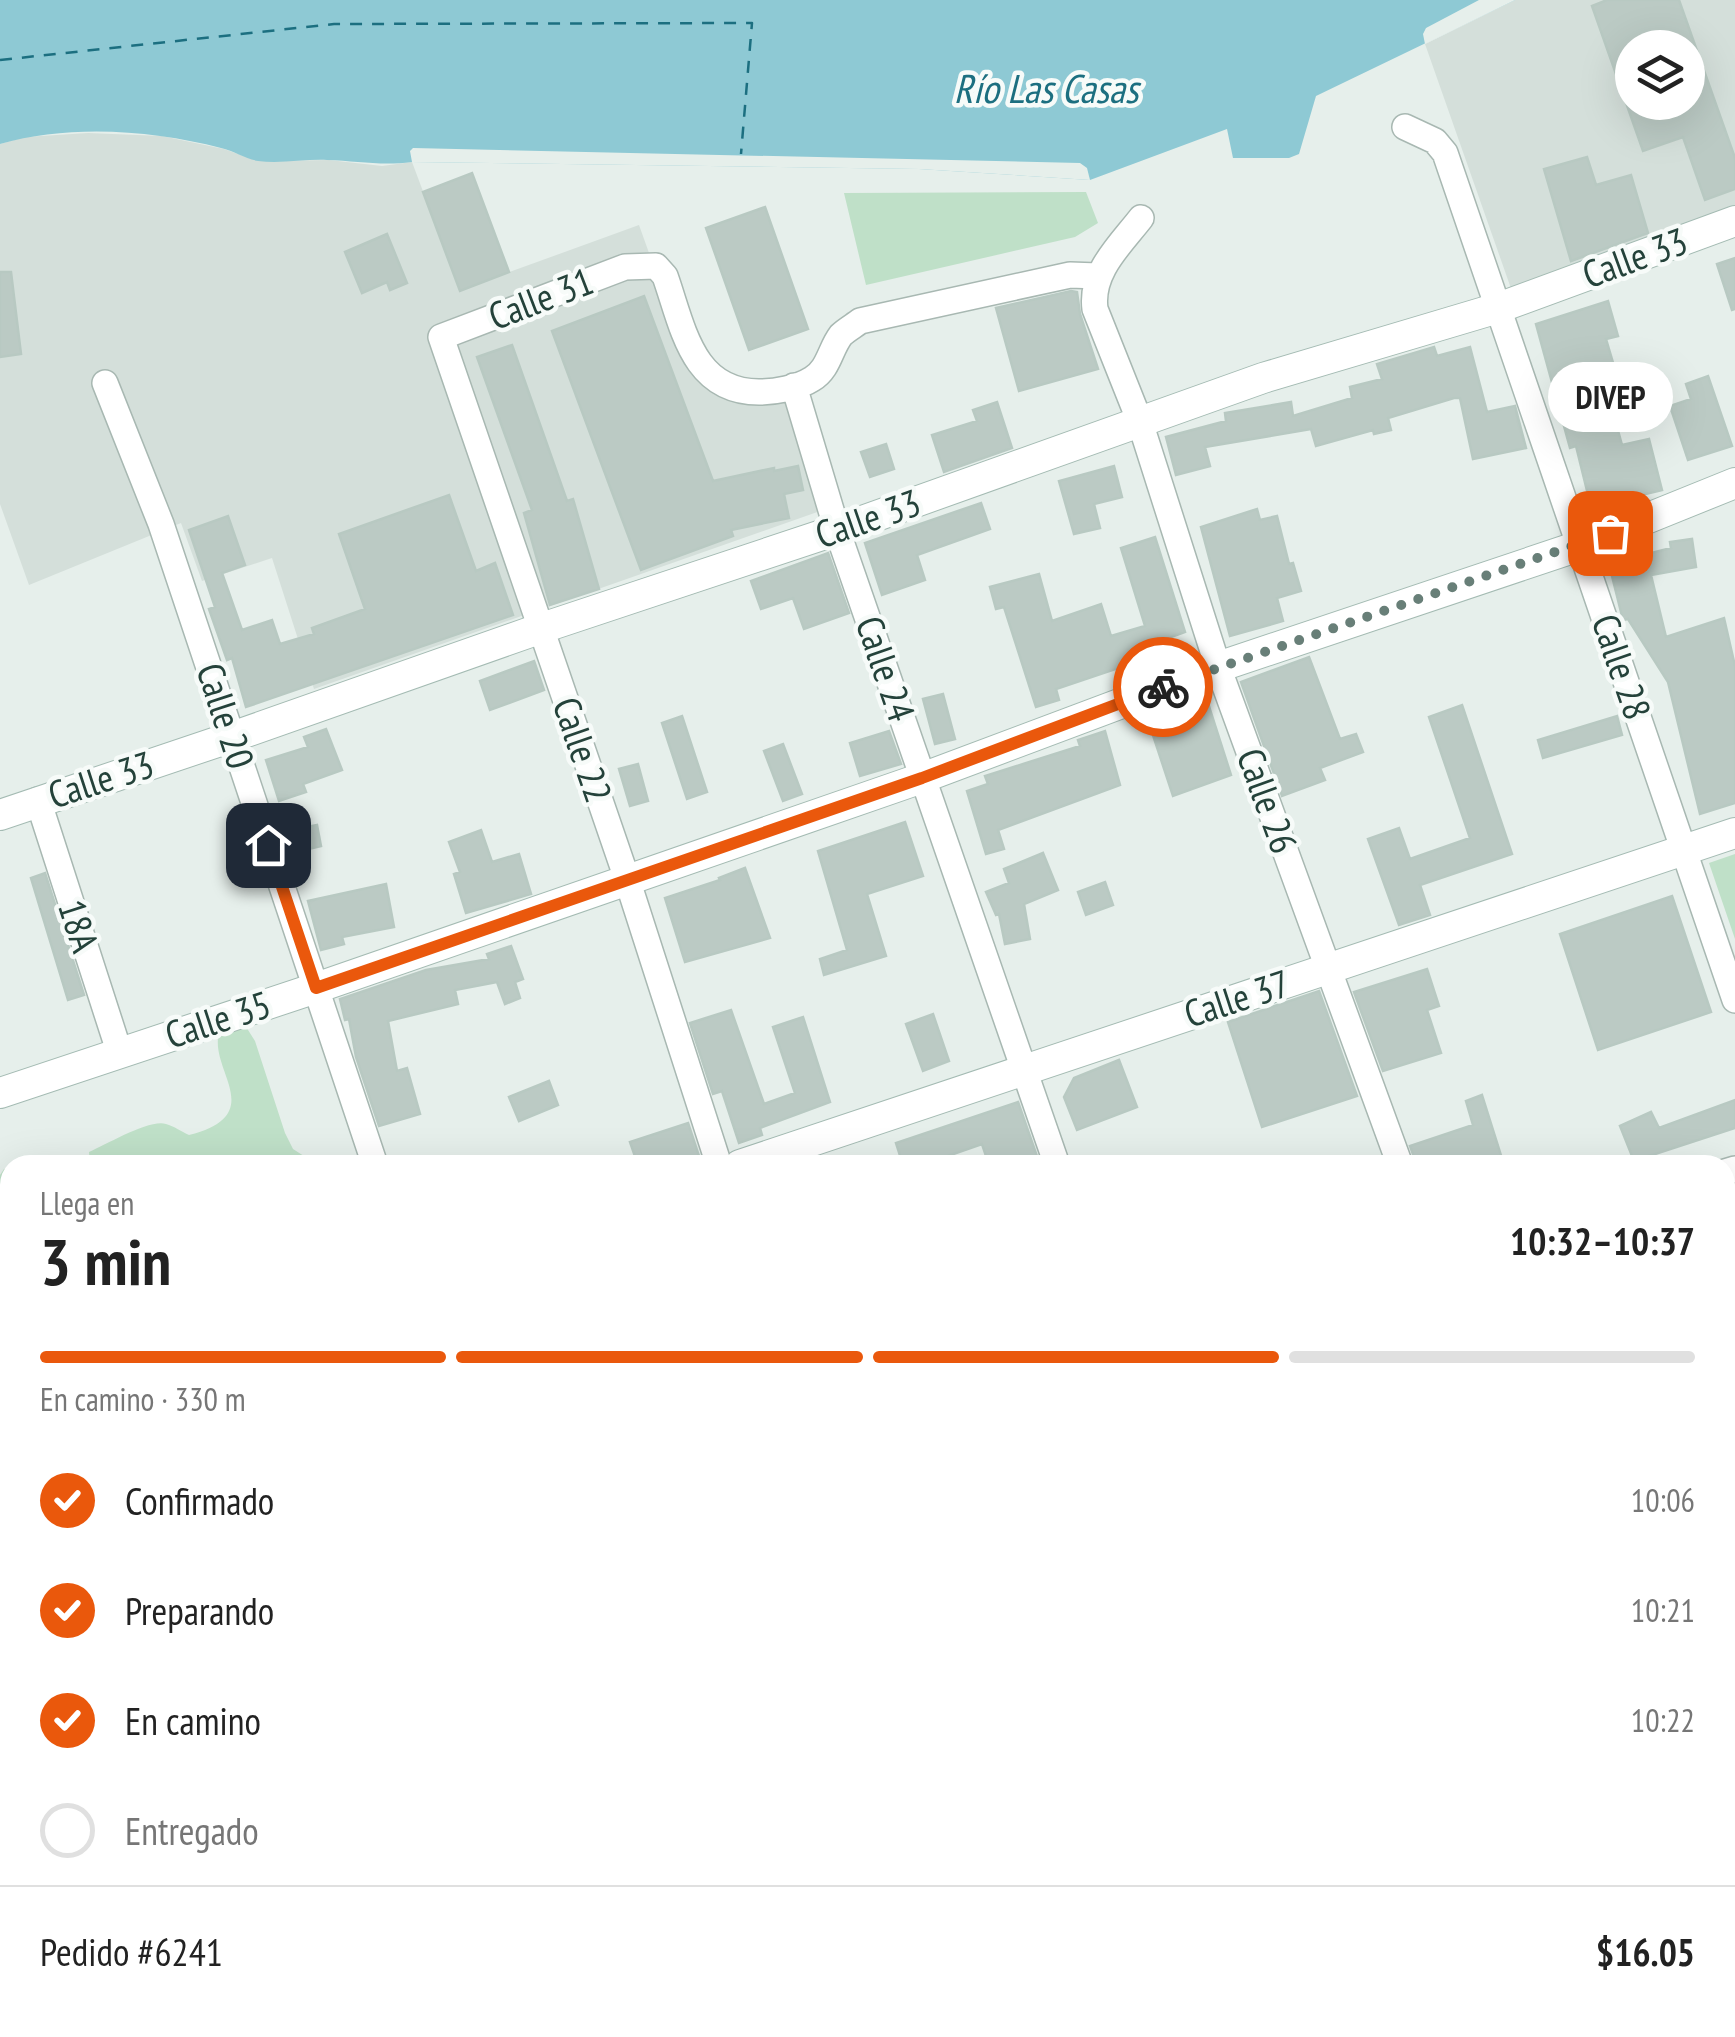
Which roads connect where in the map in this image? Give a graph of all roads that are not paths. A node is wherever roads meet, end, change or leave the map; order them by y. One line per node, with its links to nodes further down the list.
1 (1405, 127): 5 (street, Calle 28)
2 (1141, 218): 4 (street)
3 (1735, 222): 5 (street, Calle 33)
4 (1098, 276): 8 (street); 9 (street, Calle 26)
5 (1498, 308): 9 (street, Calle 33); 12 (street, Calle 28)
6 (441, 337): 8 (street, Calle 31); 13 (street, Calle 22)
7 (105, 383): 15 (street, Calle 20)
8 (794, 386): 11 (street, Calle 24)
9 (1140, 422): 11 (street, Calle 33); 14 (street, Calle 26)
10 (1735, 483): 12 (street, Calle 35)
11 (837, 530): 13 (street, Calle 33); 16 (street, Calle 24)
12 (1580, 546): 14 (street, Calle 35); 20 (street, Calle 28)
13 (539, 628): 15 (street, Calle 33); 21 (street, Calle 22)
14 (1218, 667): 16 (street, Calle 35); 22 (street, Calle 26)
15 (232, 738): 17 (street, Calle 33); 23 (street, Calle 20)
16 (922, 778): 21 (street, Calle 35); 26 (street, Calle 24)
17 (38, 800): 18 (street, Calle 33); 25 (street, 18A)
18 (0, 815)
19 (1735, 833): 20 (street, Calle 37)
20 (1684, 850): 22 (street, Calle 37); 24 (street, Calle 28)
21 (627, 879): 23 (street, Calle 35); 29 (street, Calle 22)
22 (1329, 968): 26 (street, Calle 37); 32 (street, Calle 26)
23 (316, 988): 25 (street, Calle 35); 28 (street, Calle 20)
24 (1735, 1000)
25 (119, 1051): 27 (street, Calle 35)
26 (1023, 1070): 30 (street, Calle 37); 31 (street, Calle 24)
27 (0, 1093)
28 (372, 1155)
29 (716, 1155)
30 (770, 1155)
31 (1053, 1155)
32 (1396, 1155)

